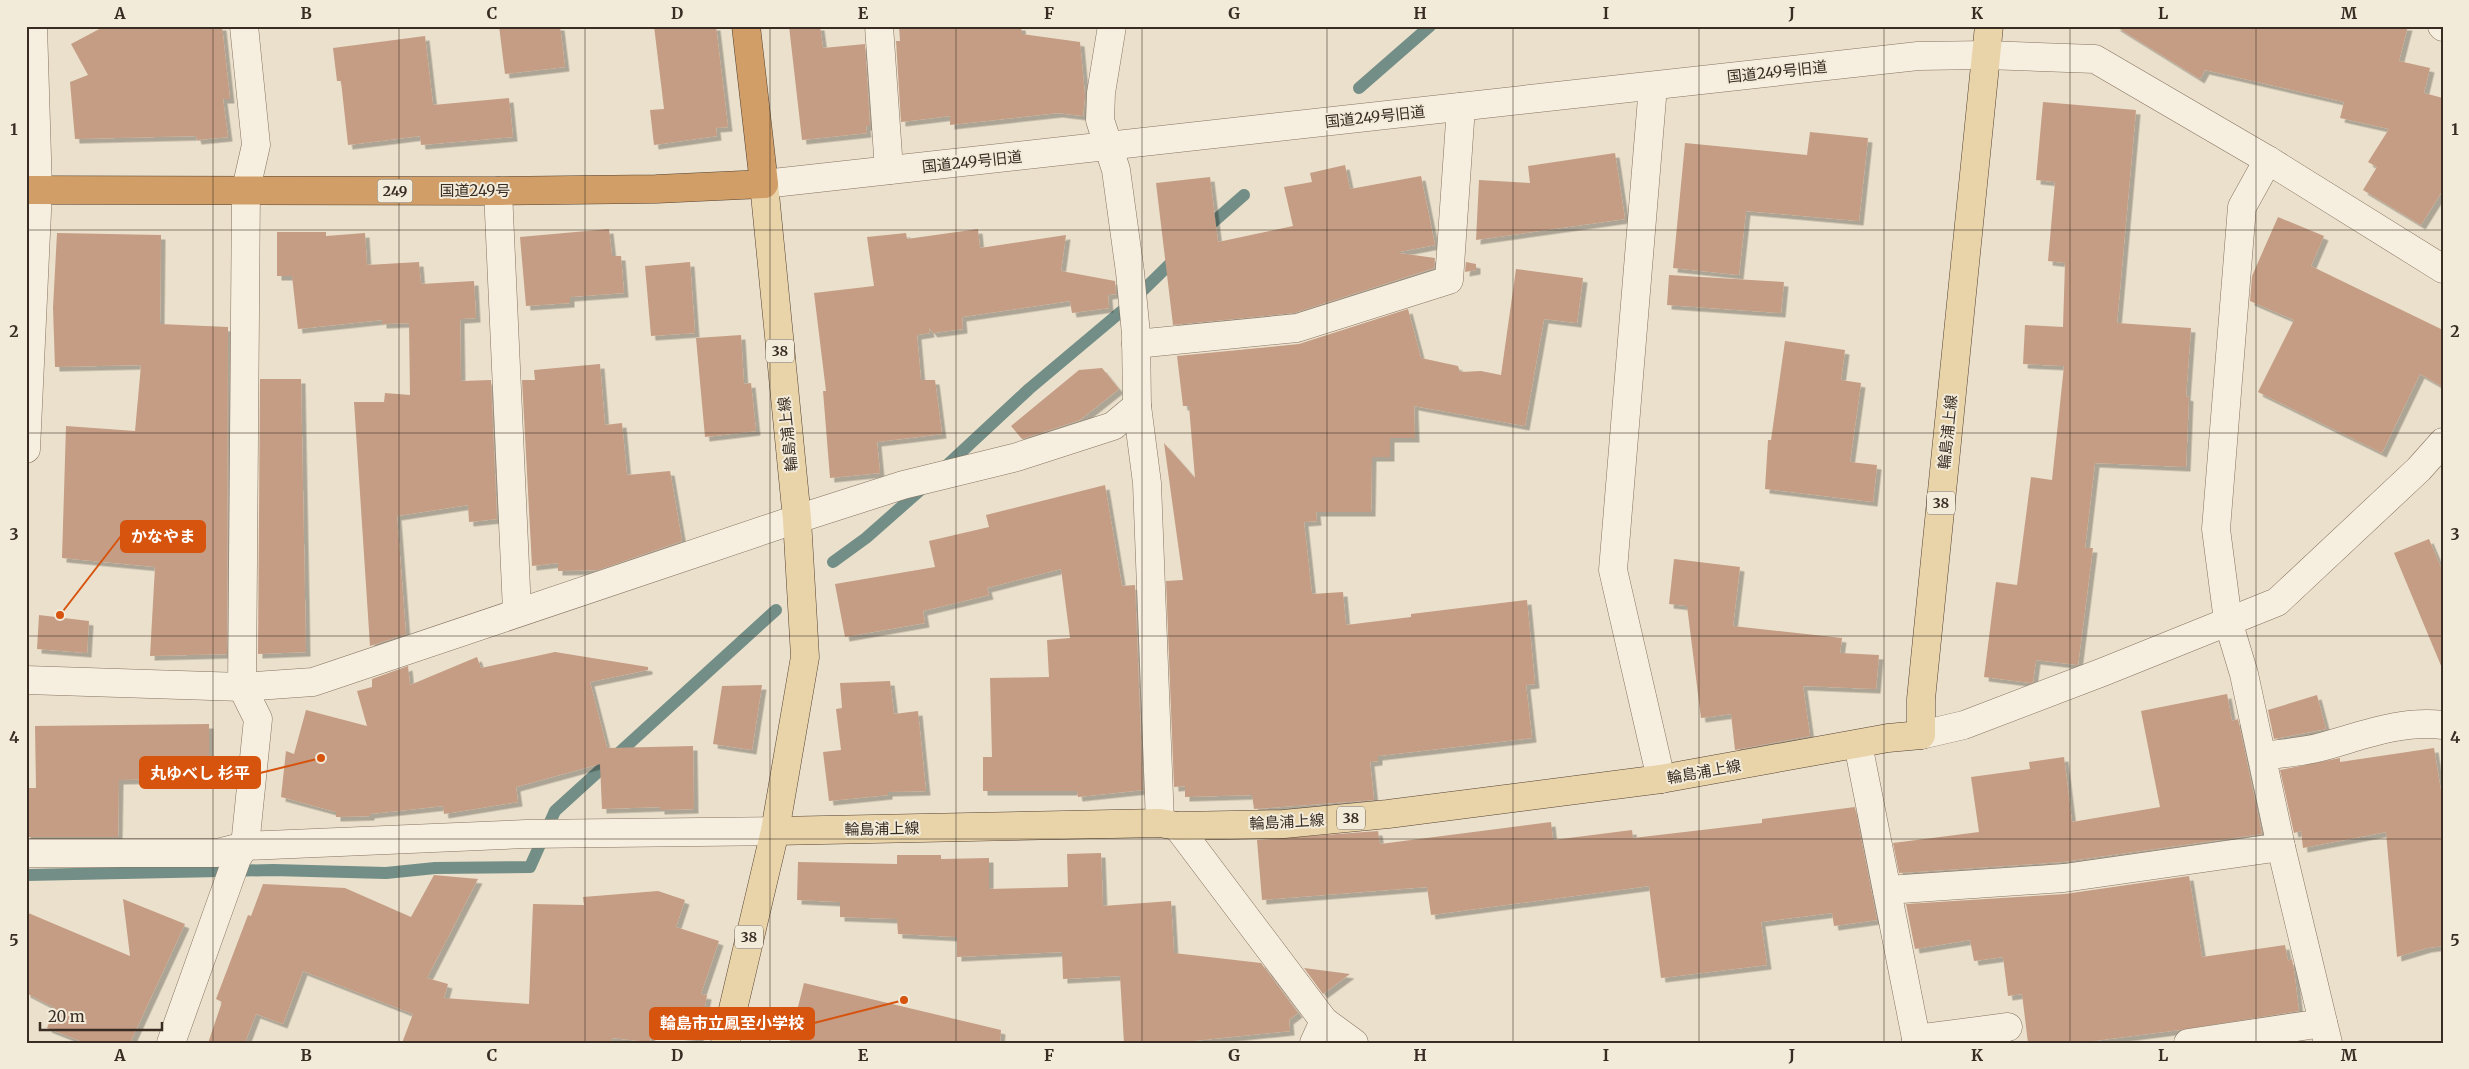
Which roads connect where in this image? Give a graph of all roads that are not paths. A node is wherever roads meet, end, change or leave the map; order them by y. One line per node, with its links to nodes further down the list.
1 (33, 26): 15 (street)
2 (244, 26): 14 (street)
3 (746, 26): 13 (highway)
4 (879, 26): 12 (street)
5 (1112, 26): 10 (street)
6 (1989, 26): 7 (main road, 輪島浦上線 / 38)
7 (1986, 55): 8 (street, 国道249号旧道); 11 (street, 国道249号旧道); 28 (main road, 輪島浦上線 / 38)
8 (1653, 86): 9 (street, 国道249号旧道); 31 (street)
9 (1461, 108): 10 (street, 国道249号旧道); 18 (street)
10 (1108, 148): 12 (street, 国道249号旧道); 18 (street)
11 (2268, 160): 17 (street, 国道249号旧道); 24 (street)
12 (889, 170): 13 (street, 国道249号旧道)
13 (764, 184): 16 (highway, 国道249号 / 249); 22 (main road, 輪島浦上線 / 38)
14 (246, 189): 15 (highway, 国道249号 / 249); 16 (highway, 国道249号 / 249); 26 (street)
15 (32, 190): 21 (street)
16 (498, 191): 23 (street)
17 (2443, 269)
18 (1136, 339): 19 (street)
19 (1137, 406): 22 (street); 32 (street)
20 (2443, 442): 24 (street)
21 (26, 449)
22 (797, 519): 23 (street); 33 (main road, 輪島浦上線 / 38)
23 (517, 612): 26 (street)
24 (2228, 620): 28 (street); 30 (street)
25 (26, 680): 26 (street)
26 (242, 687): 35 (street)
27 (2443, 725): 30 (street)
28 (1921, 735): 29 (main road, 輪島浦上線 / 38)
29 (1858, 744): 31 (main road, 輪島浦上線 / 38); 37 (street)
30 (2264, 756): 34 (street)
31 (1660, 780): 32 (main road, 輪島浦上線 / 38)
32 (1168, 825): 33 (main road, 輪島浦上線 / 38); 39 (street)
33 (775, 831): 35 (street); 43 (main road, 輪島浦上線 / 38)
34 (2282, 847): 37 (street); 40 (street)
35 (241, 852): 36 (street); 42 (street)
36 (26, 853)
37 (1887, 890): 41 (street)
38 (2008, 1027): 41 (street)
39 (1319, 1032): 44 (street)
40 (2325, 1033): 45 (street)
41 (1917, 1041)
42 (171, 1043)
43 (725, 1043)
44 (1354, 1043)
45 (2188, 1043)

